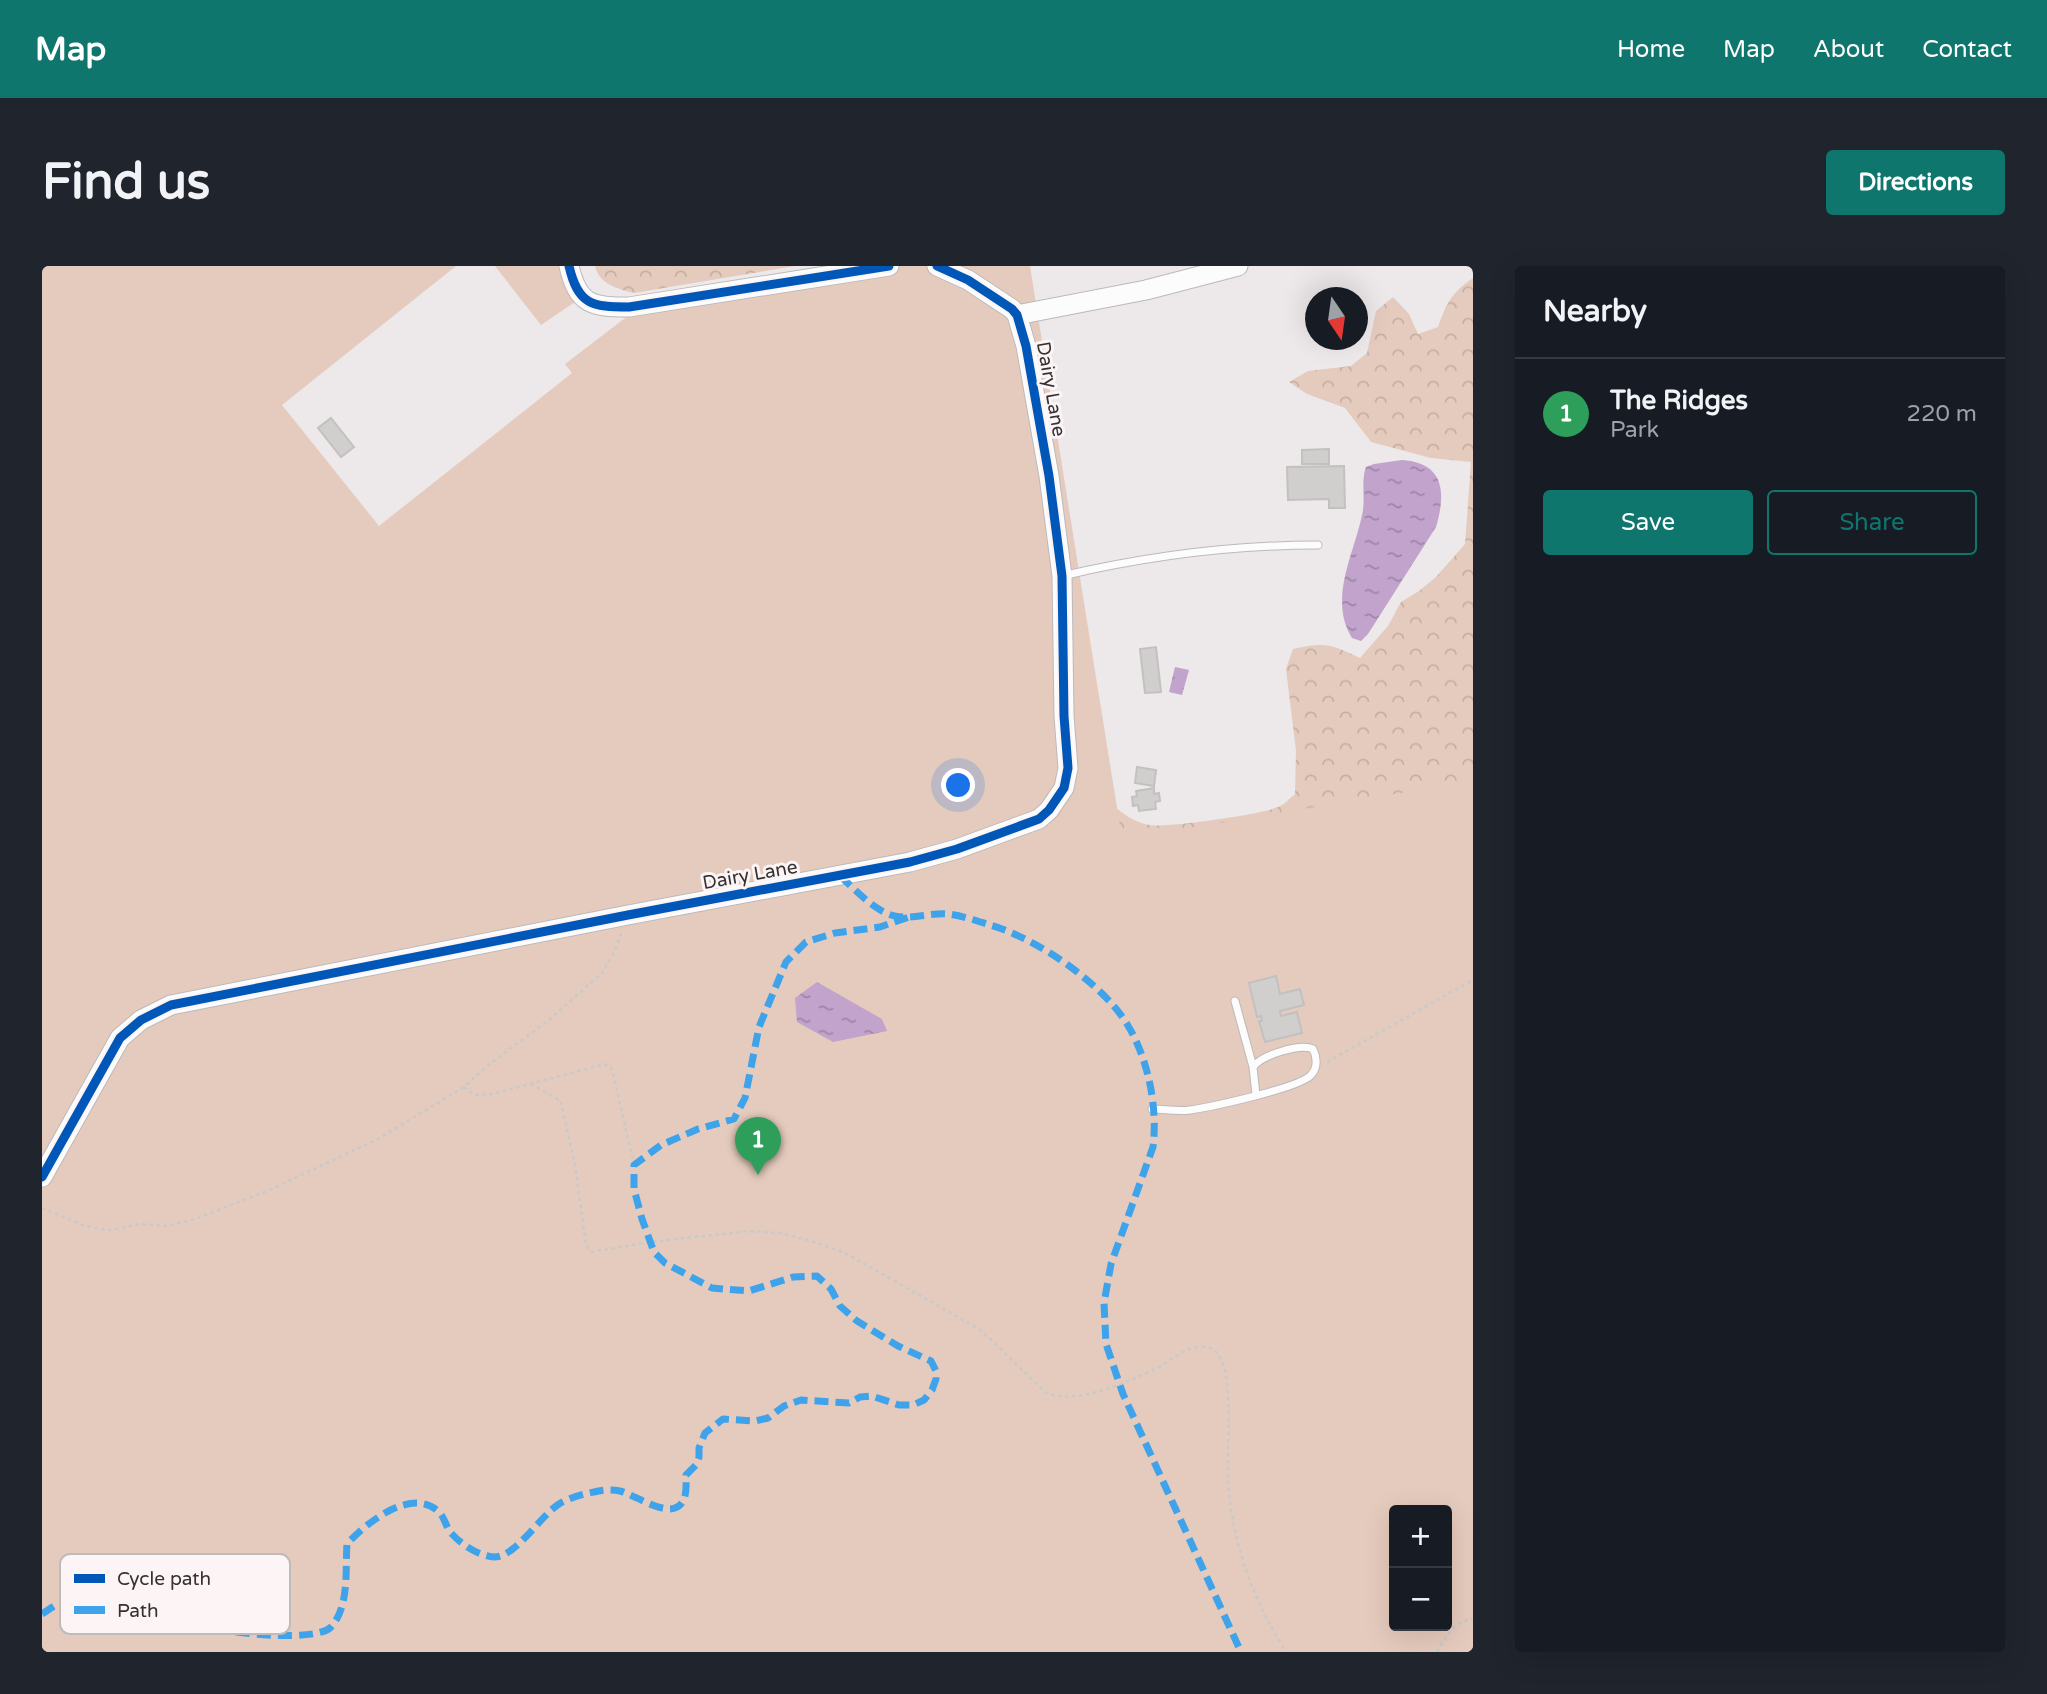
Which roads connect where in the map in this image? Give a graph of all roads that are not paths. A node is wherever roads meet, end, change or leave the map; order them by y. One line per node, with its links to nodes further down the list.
1 (569, 266): 2 (street)
2 (889, 266)
3 (937, 266): 5 (street)
4 (1238, 266): 5 (street)
5 (1017, 315): 7 (street, Dairy Lane)
6 (1318, 545): 7 (lane)
7 (1062, 576): 12 (street, Dairy Lane)
8 (1235, 1001): 9 (lane)
9 (1253, 1067): 10 (lane); 10 (lane)
10 (1256, 1095): 11 (lane)
11 (1152, 1109)
12 (42, 1177)

